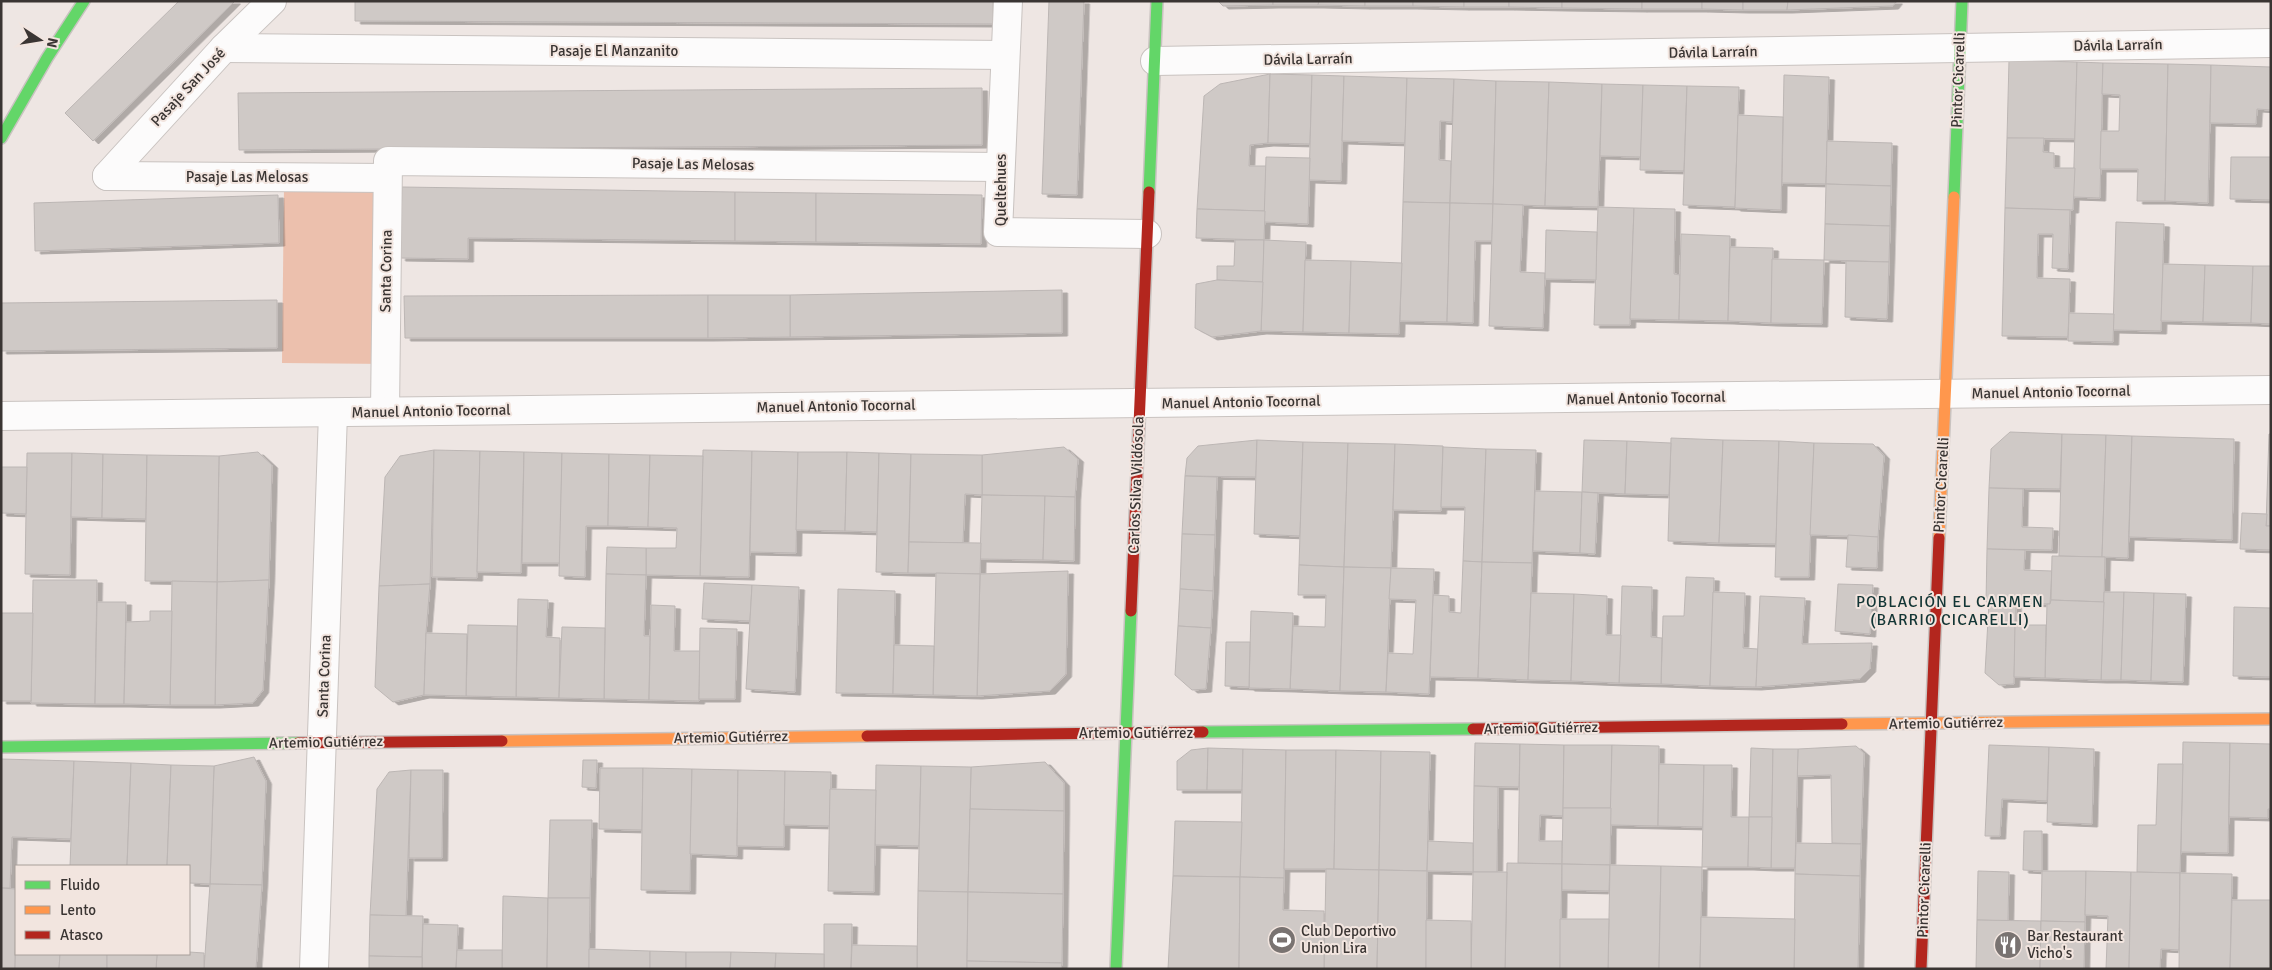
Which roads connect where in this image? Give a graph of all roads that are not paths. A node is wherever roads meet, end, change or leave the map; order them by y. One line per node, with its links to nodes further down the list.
1 (84, 1): 11 (street)
2 (272, 1): 7 (street, Pasaje San José)
3 (1008, 1): 9 (street, Queltehues)
4 (1157, 1): 10 (street, Carlos Silva Vildósola)
5 (1962, 1): 8 (street, Pintor Cicarelli)
6 (2271, 43): 8 (street, Dávila Larraín)
7 (224, 48): 9 (street, Pasaje El Manzanito); 14 (street, Pasaje San José)
8 (1960, 48): 10 (street, Dávila Larraín); 17 (street, Pintor Cicarelli)
9 (1005, 55): 12 (street, Queltehues)
10 (1155, 61): 15 (street, Carlos Silva Vildósola)
11 (1, 138)
12 (999, 167): 13 (street, Pasaje Las Melosas); 15 (street, Queltehues)
13 (388, 169): 14 (street, Pasaje Las Melosas); 19 (street, Santa Corina)
14 (107, 176)
15 (1147, 234): 18 (street, Carlos Silva Vildósola)
16 (2271, 390): 17 (street, Manuel Antonio Tocornal)
17 (1945, 394): 18 (street, Manuel Antonio Tocornal); 23 (street, Pintor Cicarelli)
18 (1140, 404): 19 (street, Manuel Antonio Tocornal); 24 (street, Carlos Silva Vildósola)
19 (385, 411): 20 (street, Manuel Antonio Tocornal)
20 (333, 413): 21 (street, Manuel Antonio Tocornal); 25 (street, Santa Corina)
21 (1, 416)
22 (2271, 719): 23 (street, Artemio Gutiérrez)
23 (1932, 724): 24 (street, Artemio Gutiérrez); 29 (street, Pintor Cicarelli)
24 (1126, 733): 25 (street, Artemio Gutiérrez); 28 (street, Carlos Silva Vildósola)
25 (322, 743): 26 (street, Artemio Gutiérrez); 27 (street, Santa Corina)
26 (1, 747)
27 (314, 969)
28 (1116, 969)
29 (1921, 969)

